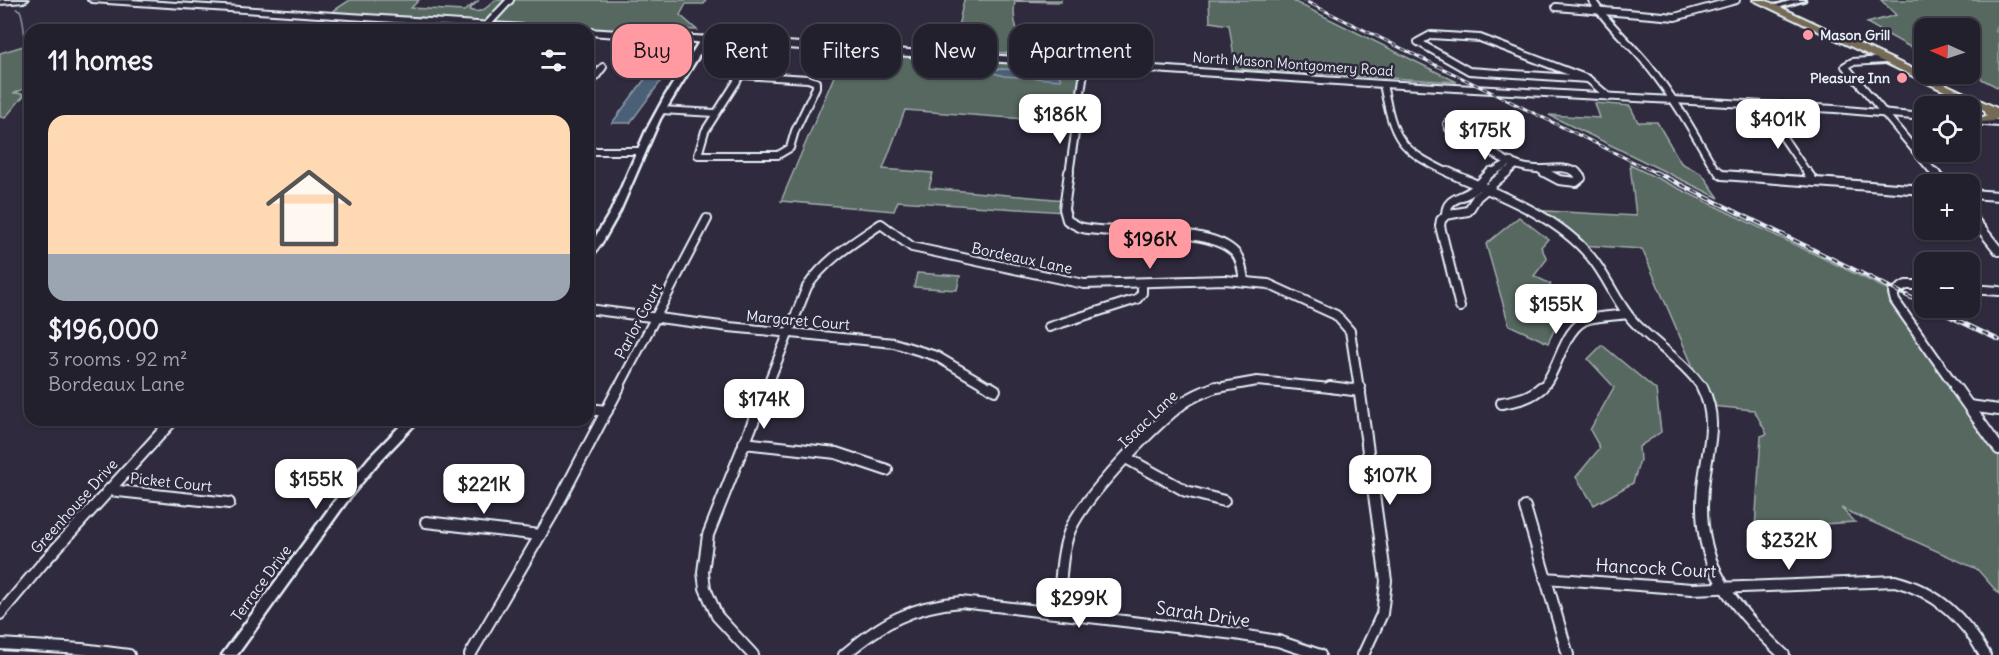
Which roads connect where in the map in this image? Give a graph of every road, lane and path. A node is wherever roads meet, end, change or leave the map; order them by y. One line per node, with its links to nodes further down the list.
1 (35, 0): 9 (main road)
2 (92, 0): 10 (main road)
3 (128, 0): 10 (main road)
4 (510, 0): 16 (street)
5 (1592, 0): 14 (street)
6 (1736, 0): 14 (street)
7 (1758, 0): 13 (main road)
8 (1801, 0): 13 (street)
9 (19, 1): 11 (main road)
10 (155, 3): 15 (main road)
11 (0, 5)
12 (1556, 7): 14 (street)
13 (1774, 8): 22 (main road)
14 (1598, 10): 30 (street)
15 (457, 24)
16 (488, 24)
17 (594, 32): 18 (main road, North Mason Montgomery Road)
18 (704, 39)
19 (704, 41): 33 (street)
20 (789, 45): 21 (main road, North Mason Montgomery Road)
21 (1009, 60)
22 (1885, 60): 32 (main road); 35 (street)
23 (603, 67): 26 (street)
24 (1153, 69): 28 (main road, North Mason Montgomery Road)
25 (1083, 78): 54 (street)
26 (594, 79)
27 (1588, 79): 27 (street); 29 (street)
28 (1383, 84): 29 (main road, North Mason Montgomery Road); 48 (street)
29 (1609, 97): 30 (main road, North Mason Montgomery Road)
30 (1675, 99): 31 (main road, North Mason Montgomery Road); 47 (street)
31 (1761, 105): 35 (main road, North Mason Montgomery Road); 47 (street)
32 (1988, 108): 36 (main road); 38 (main road)
33 (661, 110): 34 (street); 43 (street)
34 (715, 113): 34 (street)
35 (1884, 113): 37 (main road, North Mason Montgomery Road); 46 (street)
36 (1999, 113)
37 (1914, 116)
38 (1980, 120)
39 (1980, 122): 40 (main road)
40 (1999, 123)
41 (1476, 138): 44 (street)
42 (594, 151): 43 (street)
43 (641, 151): 56 (street)
44 (1513, 163): 45 (street); 48 (street)
45 (1540, 170): 45 (street)
46 (1936, 174)
47 (1814, 182): 49 (street)
48 (1481, 189): 52 (street); 52 (street); 65 (street)
49 (1914, 189)
50 (1980, 195): 51 (street)
51 (1999, 196)
52 (1446, 215): 63 (street)
53 (707, 219): 66 (street, Parlor Court)
54 (1067, 220): 58 (street)
55 (1980, 227): 57 (street)
56 (594, 247)
57 (1999, 250)
58 (1244, 280): 59 (street, Bordeaux Lane); 70 (street, Bordeaux Lane)
59 (1142, 284): 67 (street); 68 (street, Bordeaux Lane)
60 (1914, 285): 72 (street)
61 (1980, 290): 62 (street)
62 (1999, 291)
63 (1460, 307)
64 (594, 310): 66 (street, Margaret Court)
65 (1627, 314): 71 (street); 89 (street)
66 (658, 316): 68 (street, Margaret Court); 75 (street, Parlor Court)
67 (1049, 327)
68 (788, 332): 69 (street, Margaret Court); 78 (street)
69 (995, 390)
70 (1360, 391): 80 (street, Isaac Lane); 99 (street, Bordeaux Lane)
71 (1502, 403)
72 (1969, 406): 74 (street); 79 (street)
73 (594, 410): 75 (street)
74 (1999, 410)
75 (607, 411): 87 (street, Parlor Court)
76 (167, 426): 82 (street, Greenhouse Drive)
77 (407, 426): 94 (street, Terrace Drive)
78 (744, 443): 81 (street); 96 (street)
79 (1999, 449)
80 (1128, 459): 83 (street); 90 (street, Isaac Lane)
81 (887, 470)
82 (108, 490): 84 (street, Picket Court); 91 (street, Greenhouse Drive)
83 (1224, 501)
84 (230, 503)
85 (1525, 507): 88 (street)
86 (426, 522): 87 (street)
87 (540, 536): 95 (street, Parlor Court)
88 (1545, 578): 89 (street, Hancock Court); 100 (street)
89 (1725, 589): 101 (street); 102 (street, Hancock Court)
90 (1058, 612): 97 (street, Sarah Drive); 98 (street, Sarah Drive)
91 (0, 614)
92 (0, 644): 93 (street)
93 (129, 655)
94 (229, 655)
95 (470, 655)
96 (753, 655)
97 (844, 655)
98 (1320, 655)
99 (1363, 655)
100 (1568, 655)
101 (1784, 655)
102 (1986, 655)

